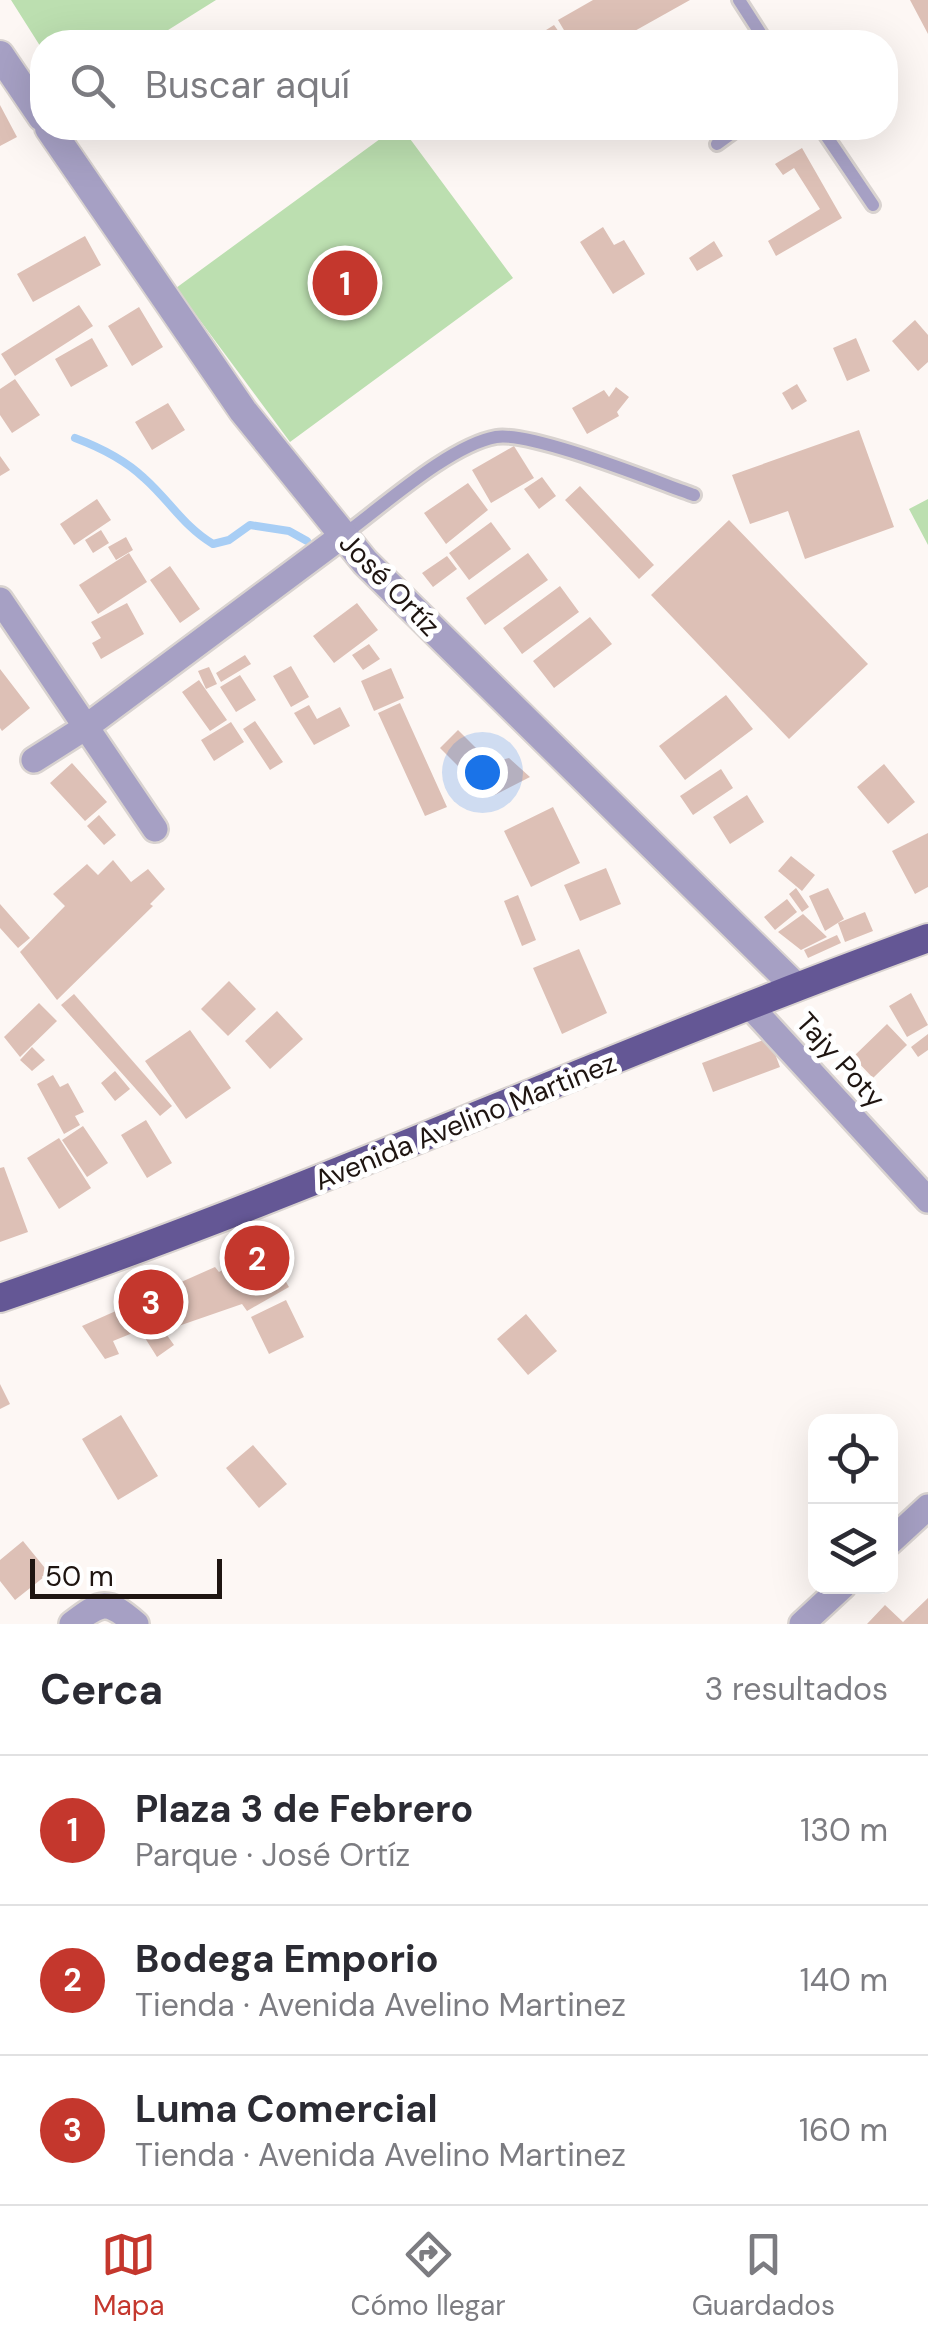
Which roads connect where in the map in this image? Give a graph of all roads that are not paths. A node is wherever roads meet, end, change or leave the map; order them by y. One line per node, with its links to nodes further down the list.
1 (739, 0): 2 (lane)
2 (758, 30)
3 (0, 56): 4 (street)
4 (30, 100)
5 (58, 140): 11 (street, José Ortíz)
6 (722, 140): 8 (lane)
7 (829, 140): 9 (lane)
8 (717, 144)
9 (873, 205)
10 (694, 494): 11 (lane)
11 (342, 536): 13 (street); 17 (street, José Ortíz)
12 (0, 600): 13 (street)
13 (86, 727): 14 (street); 15 (street)
14 (34, 760)
15 (154, 829)
16 (928, 938): 17 (main road, Avenida Avelino Martinez)
17 (795, 986): 18 (main road, Avenida Avelino Martinez)
18 (749, 1004): 19 (street, Tajy Poty); 20 (main road, Avenida Avelino Martinez)
19 (928, 1200)
20 (0, 1298)
21 (928, 1508): 22 (street)
22 (898, 1535)
23 (834, 1594): 26 (street)
24 (72, 1624): 25 (street)
25 (136, 1624)
26 (802, 1624)

